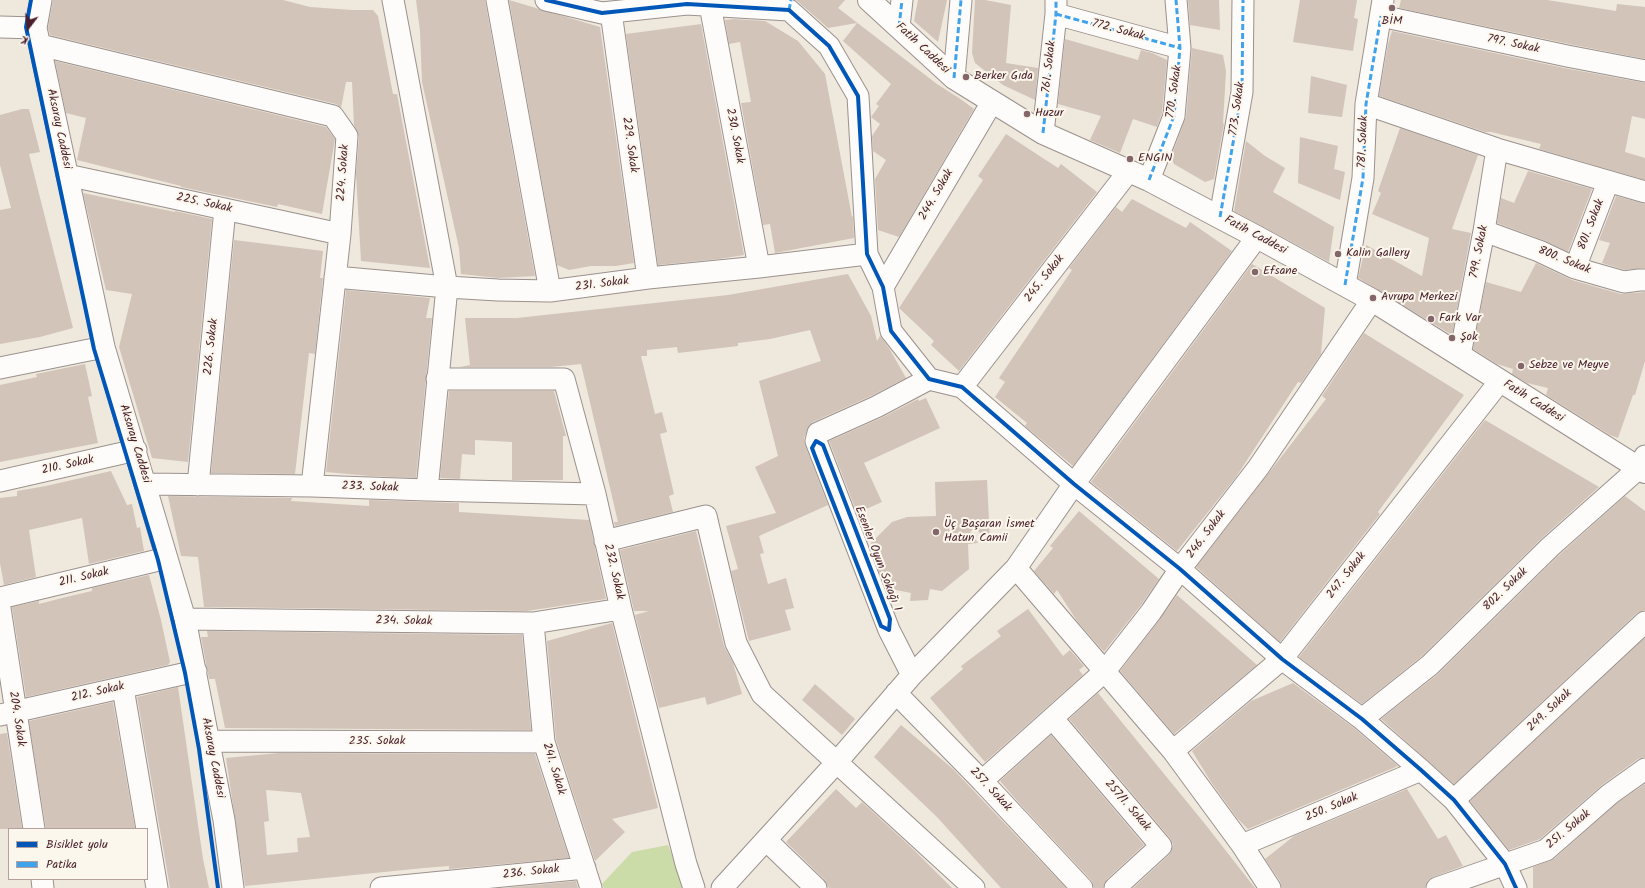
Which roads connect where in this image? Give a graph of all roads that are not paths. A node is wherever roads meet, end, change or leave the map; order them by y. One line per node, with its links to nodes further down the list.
1 (41, 0): 18 (street, Aksaray Caddesi)
2 (393, 0): 43 (street)
3 (496, 0): 45 (street)
4 (546, 0): 15 (street)
5 (869, 0): 17 (main road, Fatih Caddesi)
6 (902, 0): 17 (street)
7 (961, 0): 21 (street)
8 (1176, 0): 19 (street, 770. Sokak)
9 (1243, 0): 32 (street, 773. Sokak)
10 (685, 2): 11 (street); 15 (street)
11 (710, 5): 12 (street); 37 (street, 230. Sokak)
12 (790, 5): 36 (street)
13 (1056, 7): 19 (street, 772. Sokak); 24 (street, 761. Sokak)
14 (1382, 8): 20 (street, 797. Sokak); 23 (street, 781. Sokak)
15 (610, 12): 40 (street, 229. Sokak)
16 (0, 27): 18 (street, 224. Sokak)
17 (900, 27): 21 (main road, Fatih Caddesi)
18 (38, 37): 27 (street, Aksaray Caddesi); 34 (street, 224. Sokak)
19 (1180, 48): 28 (street, 770. Sokak)
20 (1645, 71)
21 (954, 78): 22 (main road, Fatih Caddesi)
22 (992, 102): 24 (main road, Fatih Caddesi); 44 (street, 244. Sokak)
23 (1366, 104): 25 (street); 42 (street, 781. Sokak)
24 (1043, 133): 26 (main road, Fatih Caddesi)
25 (1496, 148): 29 (street); 33 (street, 799. Sokak)
26 (1128, 172): 28 (main road, Fatih Caddesi); 53 (street, 245. Sokak)
27 (67, 174): 31 (street, 225. Sokak); 47 (street, Aksaray Caddesi)
28 (1149, 180): 32 (main road, Fatih Caddesi)
29 (1608, 182): 30 (street); 38 (street, 801. Sokak)
30 (1645, 192)
31 (225, 209): 34 (street, 225. Sokak); 59 (street, 226. Sokak)
32 (1220, 217): 35 (main road, Fatih Caddesi)
33 (1484, 231): 38 (street, 800. Sokak); 48 (street, 799. Sokak)
34 (340, 234): 39 (street, 224. Sokak)
35 (1257, 237): 42 (main road, Fatih Caddesi); 58 (street)
36 (867, 254): 37 (street, 231. Sokak); 44 (street)
37 (759, 267): 40 (street, 231. Sokak)
38 (1575, 268): 41 (street, 800. Sokak)
39 (335, 277): 43 (street, 231. Sokak); 60 (street, 224. Sokak)
40 (648, 278): 45 (street, 231. Sokak)
41 (1645, 280)
42 (1345, 285): 46 (main road, Fatih Caddesi)
43 (447, 287): 45 (street, 231. Sokak); 50 (street)
44 (883, 288): 51 (street)
45 (550, 291)
46 (1372, 300): 48 (main road, Fatih Caddesi); 66 (street, 246. Sokak)
47 (104, 347): 49 (street); 54 (street, Aksaray Caddesi)
48 (1460, 355): 52 (main road, Fatih Caddesi)
49 (0, 368)
50 (437, 379): 61 (street); 62 (street, 232. Sokak)
51 (929, 379): 53 (street); 76 (street)
52 (1500, 381): 55 (main road, Fatih Caddesi); 73 (street, 247. Sokak)
53 (962, 387): 58 (street)
54 (136, 450): 56 (street, 210. Sokak); 57 (street, Aksaray Caddesi)
55 (1643, 465): 81 (street, 802. Sokak)
56 (0, 481)
57 (146, 484): 59 (street, 233. Sokak); 64 (street, Aksaray Caddesi)
58 (1074, 484): 65 (street); 66 (street)
59 (198, 485): 60 (street, 233. Sokak)
60 (312, 486): 61 (street, 233. Sokak)
61 (427, 490): 62 (street, 233. Sokak)
62 (595, 494): 63 (street, 232. Sokak)
63 (606, 541): 69 (street, 232. Sokak); 85 (street)
64 (167, 558): 67 (street, 211. Sokak); 70 (street, Aksaray Caddesi)
65 (1016, 568): 75 (street); 76 (street)
66 (1180, 569): 73 (street); 75 (street, 246. Sokak)
67 (0, 598)
68 (0, 608): 79 (street, 204. Sokak)
69 (621, 609): 72 (street, 234. Sokak); 101 (street, 232. Sokak)
70 (185, 619): 72 (street, 234. Sokak); 74 (street, Aksaray Caddesi)
71 (1645, 622): 89 (street, 249. Sokak)
72 (533, 623): 83 (street, 241. Sokak)
73 (1282, 659): 81 (street); 84 (street, 247. Sokak)
74 (196, 670): 77 (street, 212. Sokak); 82 (street, Aksaray Caddesi)
75 (1105, 671): 80 (street, 246. Sokak); 84 (street)
76 (912, 675): 78 (street)
77 (123, 688): 79 (street, 212. Sokak); 91 (street)
78 (896, 693): 85 (street); 88 (street, 257. Sokak)
79 (7, 713): 90 (street, 204. Sokak)
80 (1053, 719): 88 (street, 246. Sokak); 106 (street, 257/1. Sokak)
81 (1362, 719): 87 (street)
82 (209, 741): 83 (street, 235. Sokak); 98 (street, Aksaray Caddesi)
83 (544, 742): 96 (street, 241. Sokak)
84 (1173, 751): 94 (street)
85 (836, 763): 93 (street); 104 (street)
86 (1645, 769): 95 (street, 251. Sokak)
87 (1421, 770): 89 (street); 94 (street, 250. Sokak)
88 (982, 781): 105 (street, 257. Sokak)
89 (1454, 800): 95 (street)
90 (34, 828)
91 (147, 828)
92 (148, 835): 97 (street)
93 (766, 840): 102 (street); 103 (street)
94 (1242, 845): 107 (street)
95 (1505, 864): 108 (street, 251. Sokak); 109 (street)
96 (585, 868): 99 (street, 236. Sokak); 100 (street, 241. Sokak)
97 (157, 888)
98 (233, 888)
99 (381, 888)
100 (591, 888)
101 (694, 888)
102 (722, 888)
103 (816, 888)
104 (974, 888)
105 (1082, 888)
106 (1115, 888)
107 (1270, 888)
108 (1437, 888)
109 (1516, 888)

